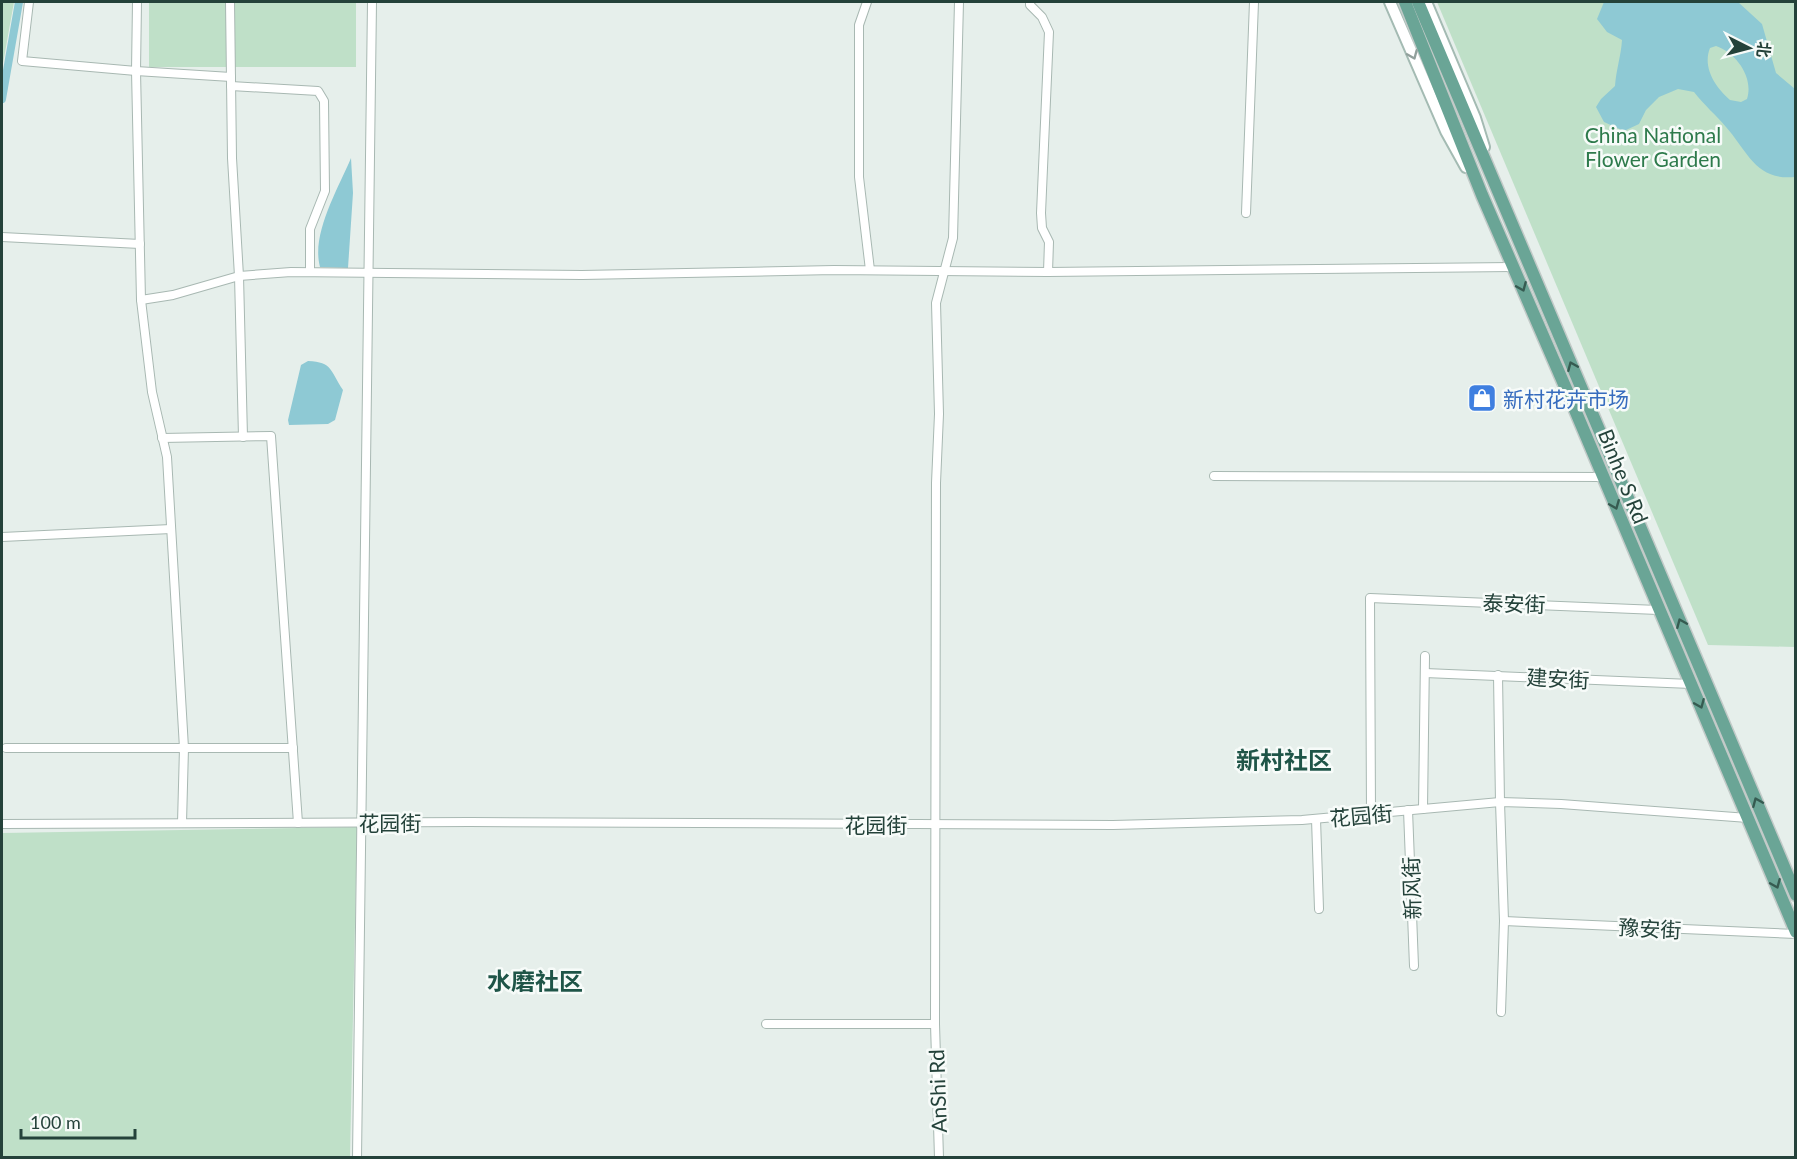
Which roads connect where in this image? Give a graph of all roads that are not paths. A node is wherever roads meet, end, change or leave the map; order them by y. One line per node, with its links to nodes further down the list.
1 (29, 2): 13 (street)
2 (137, 2): 13 (street)
3 (230, 2): 14 (street)
4 (372, 2): 25 (street)
5 (867, 2): 22 (street)
6 (959, 2): 23 (street, AnShi Rd)
7 (1030, 2): 26 (street)
8 (1254, 2): 18 (street)
9 (1390, 2): 17 (main road, one-way to 17)
10 (1405, 2): 17 (main road, Binhe S Rd)
11 (1418, 2): 16 (main road, Binhe S Rd)
12 (1426, 2): 16 (main road)
13 (136, 71): 14 (street); 20 (street)
14 (231, 77): 15 (street)
15 (231, 86): 24 (street); 27 (street)
16 (1497, 187): 33 (main road, Binhe S Rd, one-way to 16)
17 (1482, 195): 21 (main road, Binhe S Rd)
18 (1246, 213)
19 (2, 237): 20 (street)
20 (140, 244): 28 (street)
21 (1513, 267): 26 (street); 32 (main road, Binhe S Rd, one-way to 32)
22 (870, 270): 23 (street); 25 (street)
23 (944, 271): 26 (street); 55 (street, AnShi Rd)
24 (310, 272): 25 (street); 27 (street)
25 (369, 272): 53 (street)
26 (1048, 272)
27 (239, 276): 28 (street); 29 (street)
28 (141, 300): 30 (street)
29 (243, 437): 30 (street); 44 (street)
30 (162, 438): 34 (street)
31 (1214, 476): 32 (street)
32 (1603, 477): 35 (main road, Binhe S Rd, one-way to 35)
33 (1639, 524): 35 (main road); 56 (main road, Binhe S Rd, one-way to 33)
34 (171, 529): 36 (street); 43 (street)
35 (1625, 530): 37 (main road, Binhe S Rd)
36 (2, 537)
37 (1658, 610): 41 (main road, Binhe S Rd); 48 (street, 泰安街)
38 (1425, 656): 39 (street)
39 (1425, 673): 40 (street, 建安街); 46 (street)
40 (1498, 675): 41 (street, 建安街); 45 (street)
41 (1691, 684): 49 (main road, Binhe S Rd, one-way to 49)
42 (6, 748): 43 (street)
43 (184, 748): 44 (street); 51 (street)
44 (292, 748): 52 (street)
45 (1500, 802): 46 (street, 花园街); 49 (street, 花园街); 58 (street)
46 (1423, 809): 47 (street, 花园街)
47 (1408, 810): 48 (street, 花园街); 60 (street, 新风街)
48 (1371, 814): 50 (street, 花园街)
49 (1748, 818): 59 (main road, Binhe S Rd, one-way to 59)
50 (1316, 819): 55 (street, 花园街); 57 (street)
51 (182, 823): 52 (street, 花园街); 54 (street, 花园街)
52 (298, 823): 53 (street, 花园街)
53 (361, 823): 55 (street, 花园街); 64 (street)
54 (2, 824)
55 (935, 824): 63 (street, AnShi Rd)
56 (1796, 895)
57 (1319, 909)
58 (1504, 921): 59 (street, 豫安街); 61 (street)
59 (1796, 933)
60 (1414, 966)
61 (1501, 1012)
62 (766, 1024): 63 (street)
63 (935, 1024): 65 (street, AnShi Rd)
64 (357, 1158)
65 (939, 1158)

